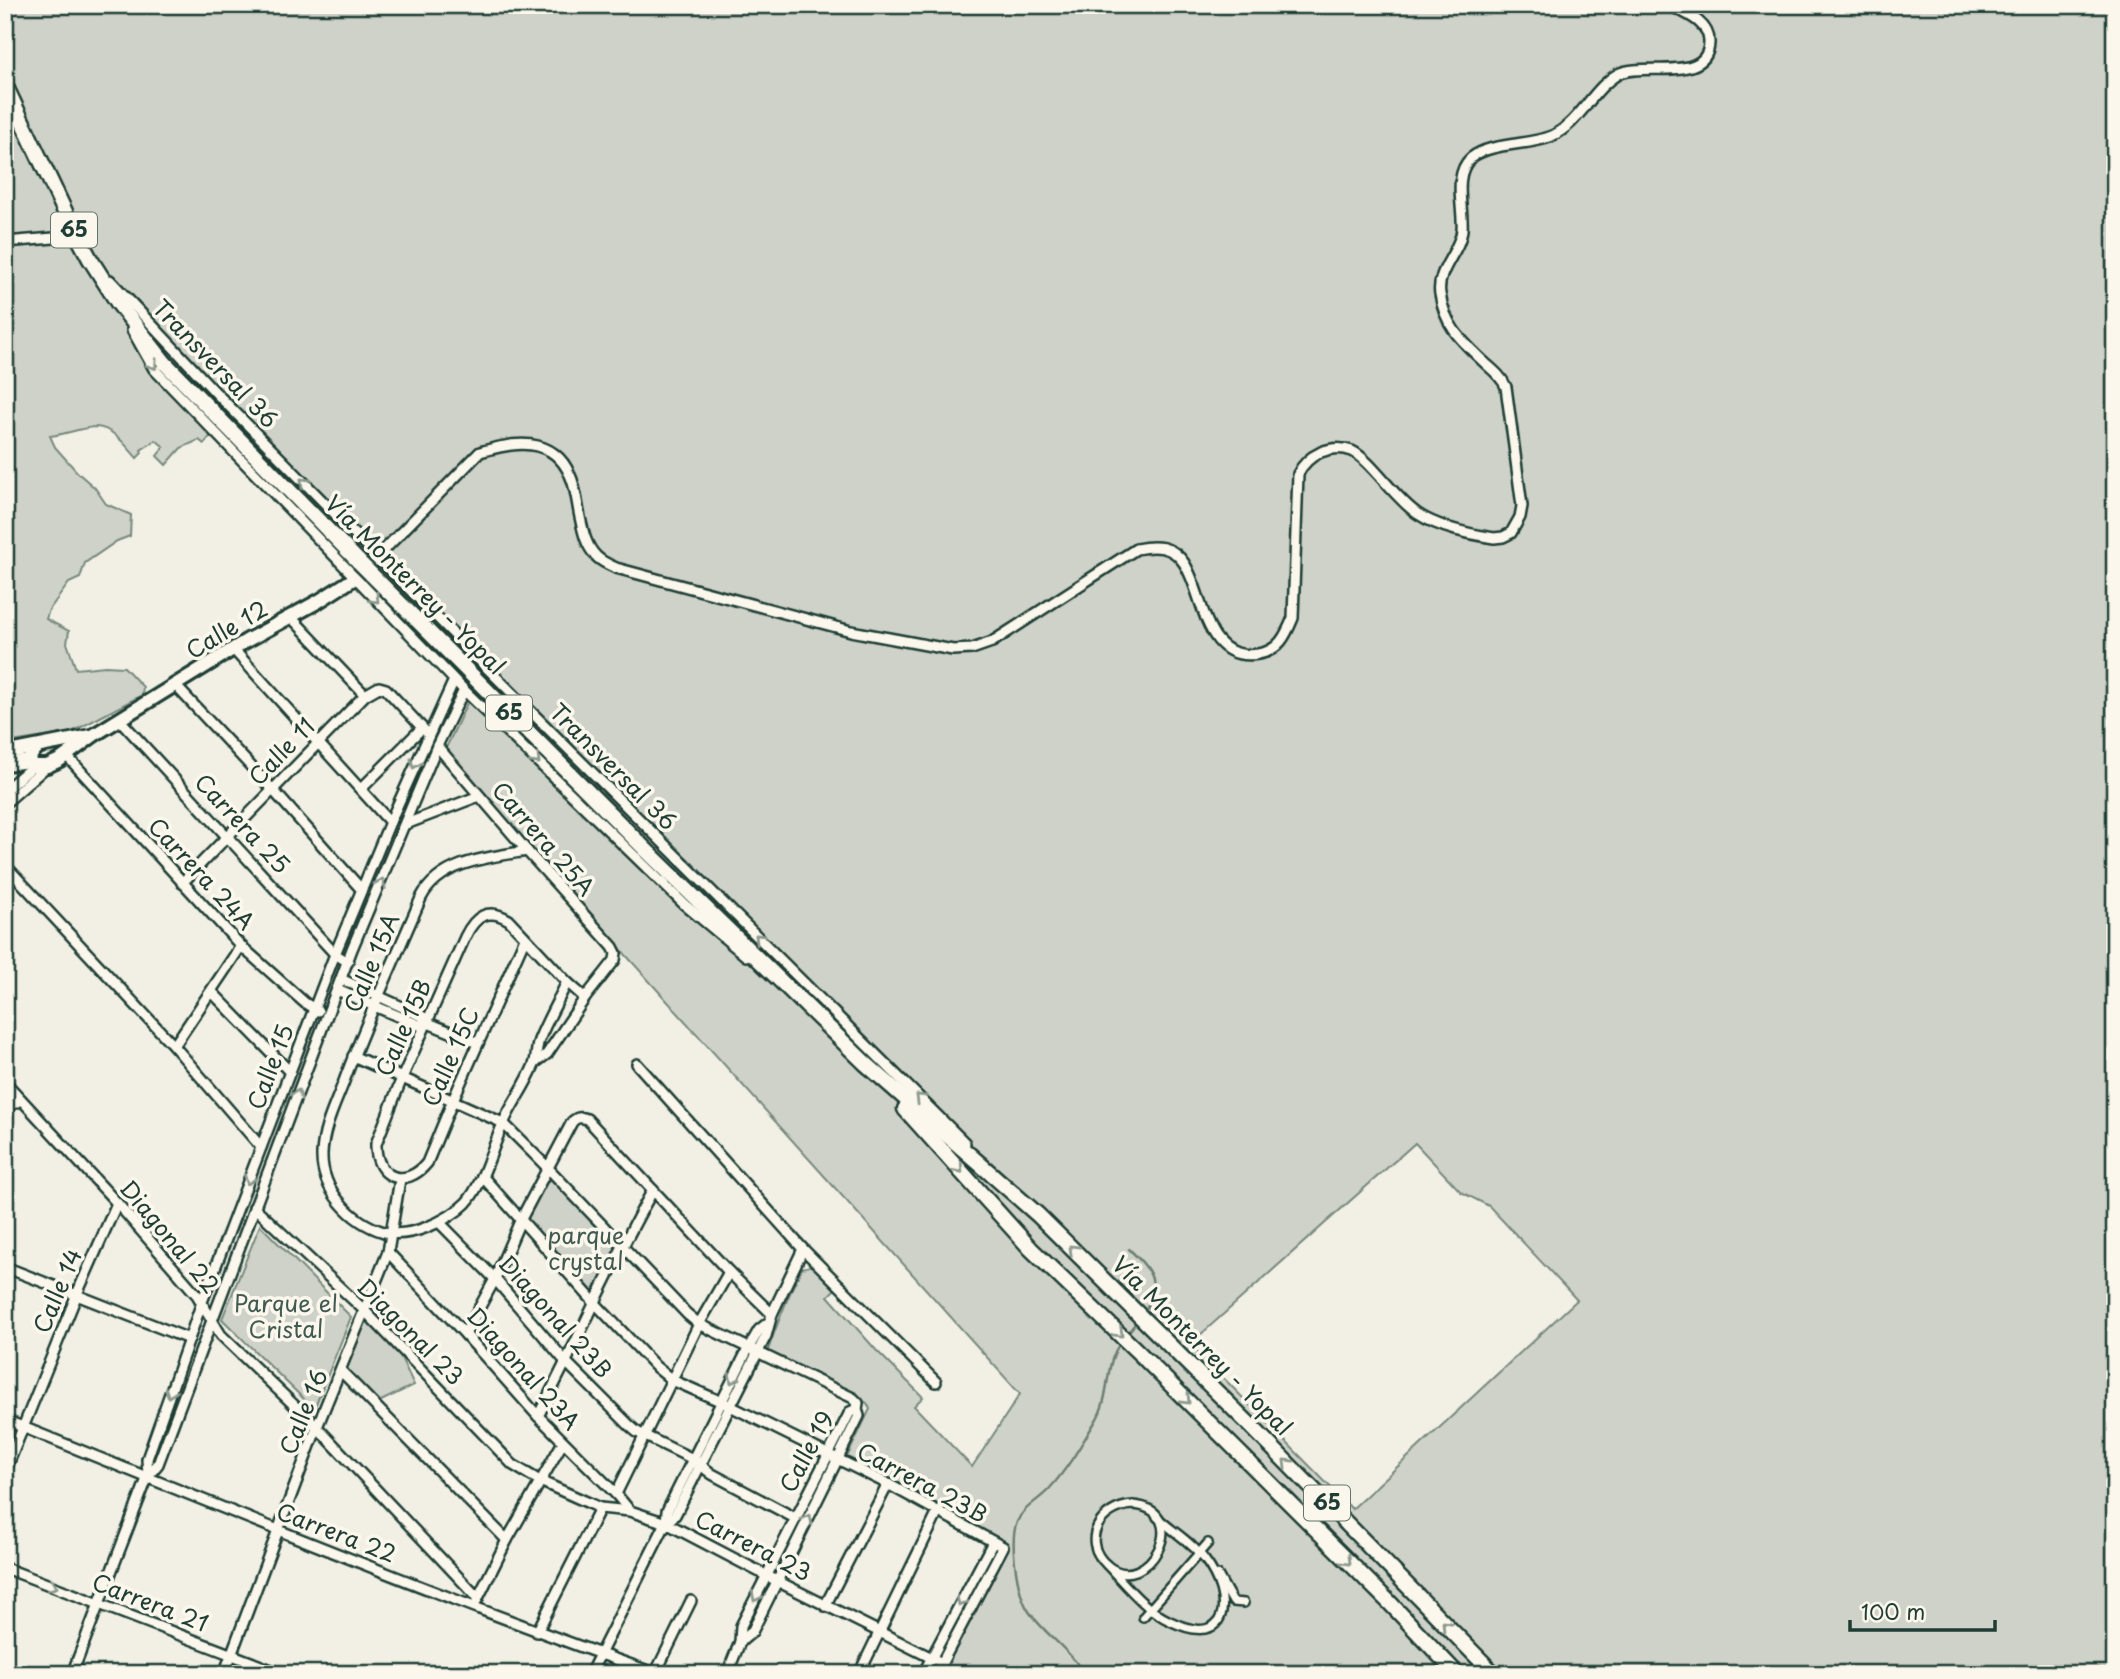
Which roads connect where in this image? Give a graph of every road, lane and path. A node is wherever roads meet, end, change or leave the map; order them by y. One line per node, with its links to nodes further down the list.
1 (1669, 5): 6 (street)
2 (5, 85): 3 (highway, Vía Monterrey - Yopal / 65)
3 (80, 241): 4 (street); 5 (highway, Vía Monterrey - Yopal / 65); 6 (street, Transversal 36 / 65, one-way to 3)
4 (5, 242)
5 (106, 284): 7 (street, Transversal 36 / 65, one-way to 7); 49 (highway, Vía Monterrey - Yopal / 65, bridge)
6 (377, 556): 7 (main road, Calle 12); 73 (street, Transversal 36 / 65, one-way to 6)
7 (355, 578): 8 (main road, Calle 12); 10 (street, Transversal 36 / 65, one-way to 10)
8 (290, 616): 9 (main road, Calle 12); 13 (street)
9 (234, 650): 11 (main road, Calle 12); 17 (street)
10 (454, 680): 12 (street, Transversal 36 / 65); 15 (street, Calle 15)
11 (176, 686): 14 (main road, Calle 12); 27 (street)
12 (464, 690): 18 (street, Calle 15); 49 (street, Transversal 36 / 65, one-way to 49)
13 (365, 695): 15 (street, Calle 11); 17 (street, Calle 11)
14 (120, 720): 16 (main road, Calle 12); 32 (street, Carrera 25)
15 (425, 731): 25 (street); 30 (street, Calle 15, one-way to 30)
16 (94, 735): 19 (main road); 21 (main road)
17 (318, 742): 25 (street); 27 (street, Calle 11)
18 (437, 746): 28 (street, Carrera 25A); 31 (street, Calle 15)
19 (37, 748): 20 (main road); 22 (main road)
20 (5, 753)
21 (67, 756): 24 (main road); 37 (street, Carrera 24A)
22 (31, 763): 23 (main road); 24 (main road); 26 (street)
23 (5, 765)
24 (47, 766): 29 (street)
25 (361, 789): 30 (street)
26 (5, 790)
27 (273, 790): 32 (street, Calle 11); 38 (street)
28 (479, 796): 31 (street); 35 (street, Carrera 25A)
29 (5, 803)
30 (390, 822): 33 (street, Calle 15)
31 (406, 824): 34 (street, Calle 15)
32 (228, 836): 37 (street, Calle 11); 41 (street, Carrera 25)
33 (383, 838): 34 (street); 38 (street, Calle 15)
34 (396, 847): 42 (street, Calle 15, one-way to 34)
35 (527, 851): 47 (street, Carrera 25A); 48 (street, Calle 15A)
36 (5, 865): 54 (street)
37 (182, 883): 40 (street, Carrera 24A)
38 (361, 889): 41 (street, Calle 15)
39 (525, 938): 44 (street); 52 (street, Calle 15B); 53 (street, Calle 15C)
40 (241, 946): 46 (street); 50 (street, Carrera 24A)
41 (335, 954): 42 (street, Carrera 25); 50 (street, Calle 15)
42 (348, 962): 43 (street, Calle 15)
43 (341, 979): 45 (street, Calle 15); 48 (street)
44 (567, 982): 47 (street); 56 (street)
45 (337, 990): 48 (street); 51 (street, Calle 15)
46 (212, 992): 54 (street); 59 (street)
47 (585, 998): 56 (street)
48 (376, 1002): 52 (street); 55 (street, Calle 15A)
49 (804, 1003): 57 (highway, Vía Monterrey - Yopal / 65)
50 (314, 1009): 51 (street, Carrera 24A); 59 (street, Calle 15)
51 (328, 1014): 72 (street, Calle 15, one-way to 51)
52 (428, 1023): 53 (street); 60 (street, Calle 15B)
53 (478, 1043): 63 (street, Calle 15C)
54 (174, 1046): 66 (street)
55 (353, 1056): 60 (street); 76 (street, Calle 15A)
56 (536, 1063): 65 (street)
57 (865, 1063): 73 (highway, Vía Monterrey - Yopal / 65); 151 (highway, Vía Monterrey - Yopal / 65, one-way to 151)
58 (637, 1064): 78 (street)
59 (289, 1072): 66 (street, Calle 15)
60 (402, 1078): 63 (street); 69 (street, Calle 15B)
61 (5, 1082): 62 (street, Diagonal 22)
62 (21, 1100): 64 (street); 71 (street, Diagonal 22)
63 (453, 1100): 65 (street); 69 (street, Calle 15C)
64 (5, 1108)
65 (503, 1123): 67 (street); 68 (street)
66 (261, 1147): 84 (street, Calle 15, one-way to 84)
67 (548, 1168): 70 (street); 74 (street); 77 (street)
68 (482, 1176): 74 (street, Carrera 23B); 75 (street)
69 (400, 1179): 76 (street, Calle 16)
70 (653, 1190): 77 (street); 81 (street)
71 (117, 1203): 83 (street, Calle 14); 84 (street, Diagonal 22)
72 (254, 1207): 86 (street, Diagonal 23); 87 (street, Calle 15)
73 (1038, 1215): 152 (highway, Vía Monterrey - Yopal / 65, one-way to 73)
74 (520, 1221): 82 (street); 85 (street, Carrera 23B)
75 (439, 1222): 76 (street); 82 (street, Diagonal 23B)
76 (392, 1234): 79 (street, Calle 16)
77 (621, 1246): 85 (street); 89 (street)
78 (803, 1249): 88 (street); 96 (street)
79 (388, 1252): 86 (street, Calle 16); 90 (street, Diagonal 23A)
80 (5, 1267): 83 (street)
81 (729, 1272): 88 (street); 89 (street)
82 (495, 1279): 90 (street); 93 (street, Diagonal 23B)
83 (77, 1294): 91 (street); 101 (street, Calle 14)
84 (202, 1302): 87 (street, Diagonal 22); 91 (street, Calle 15)
85 (594, 1303): 93 (street); 95 (street, Carrera 23B)
86 (364, 1310): 94 (street, Calle 16); 110 (street, Diagonal 23)
87 (211, 1318): 102 (street, Diagonal 22); 109 (street, Calle 15)
88 (771, 1318): 92 (street)
89 (699, 1324): 92 (street); 95 (street)
90 (465, 1334): 99 (street, Diagonal 23A)
91 (189, 1339): 109 (street, Calle 15, one-way to 109)
92 (753, 1351): 97 (street); 98 (street)
93 (566, 1363): 99 (street); 103 (street, Diagonal 23B)
94 (341, 1371): 102 (street, Calle 16); 120 (street)
95 (672, 1380): 97 (street, Carrera 23B); 103 (street)
96 (936, 1382)
97 (726, 1404): 105 (street, Carrera 23B); 107 (street)
98 (857, 1409): 105 (street, Calle 19); 106 (street, Calle 19)
99 (538, 1416): 104 (street, Diagonal 23A)
100 (5, 1420): 101 (street, Carrera 22)
101 (23, 1427): 108 (street, Calle 14); 109 (street, Carrera 22)
102 (317, 1427): 119 (street, Calle 16); 129 (street, Diagonal 22)
103 (645, 1436): 107 (street, Diagonal 23B); 112 (street)
104 (563, 1442): 110 (street); 112 (street, Diagonal 23A)
105 (827, 1455): 106 (street, Carrera 23B); 116 (street, Calle 19)
106 (839, 1460): 111 (street, Carrera 23B); 127 (street, Calle 19, one-way to 106)
107 (697, 1462): 116 (street, Diagonal 23B); 118 (street)
108 (5, 1472)
109 (148, 1476): 119 (street, Carrera 22); 131 (street, Calle 15)
110 (540, 1481): 113 (street, Carrera 23); 120 (street)
111 (888, 1484): 114 (street, Carrera 23B); 132 (street)
112 (616, 1494): 115 (street, Diagonal 23A)
113 (600, 1508): 115 (street, Carrera 23); 135 (street)
114 (939, 1510): 121 (street, Carrera 23B); 136 (street)
115 (630, 1511): 118 (street, Carrera 23)
116 (795, 1517): 126 (street, Calle 19)
117 (1157, 1517): 123 (street); 124 (street); 124 (street)
118 (666, 1523): 126 (street, Carrera 23); 139 (street)
119 (277, 1532): 129 (street, Carrera 22); 138 (street, Calle 16)
120 (507, 1540): 129 (street)
121 (993, 1542): 140 (street, one-way to 140); 141 (street, Carrera 23B)
122 (1208, 1543): 123 (street)
123 (1202, 1556): 130 (street); 133 (street); 133 (street)
124 (1106, 1564): 133 (street)
125 (5, 1568): 131 (street, Carrera 21, one-way to 131)
126 (767, 1576): 127 (street, Carrera 23); 137 (street, Calle 19, one-way to 137)
127 (777, 1581): 132 (street, Carrera 23); 137 (street, Calle 19)
128 (691, 1601): 146 (street)
129 (476, 1602): 135 (street, Carrera 22)
130 (1244, 1603)
131 (100, 1605): 138 (street, Carrera 21); 142 (street, Calle 15)
132 (825, 1606): 136 (street, Carrera 23)
133 (1150, 1609): 134 (street)
134 (1143, 1618)
135 (537, 1632): 139 (street, Carrera 22)
136 (878, 1632): 140 (street, Carrera 23); 148 (street)
137 (740, 1642): 147 (street, Calle 19)
138 (232, 1655): 143 (street, Calle 16); 144 (street, Carrera 21)
139 (600, 1655): 145 (street); 146 (street, Carrera 22)
140 (931, 1658): 141 (street, Carrera 23); 149 (street)
141 (942, 1663): 150 (street)
142 (72, 1674)
143 (224, 1674)
144 (282, 1674)
145 (590, 1674)
146 (656, 1674)
147 (727, 1674)
148 (859, 1674)
149 (923, 1674)
150 (936, 1674)
151 (1457, 1674)
152 (1494, 1674)

